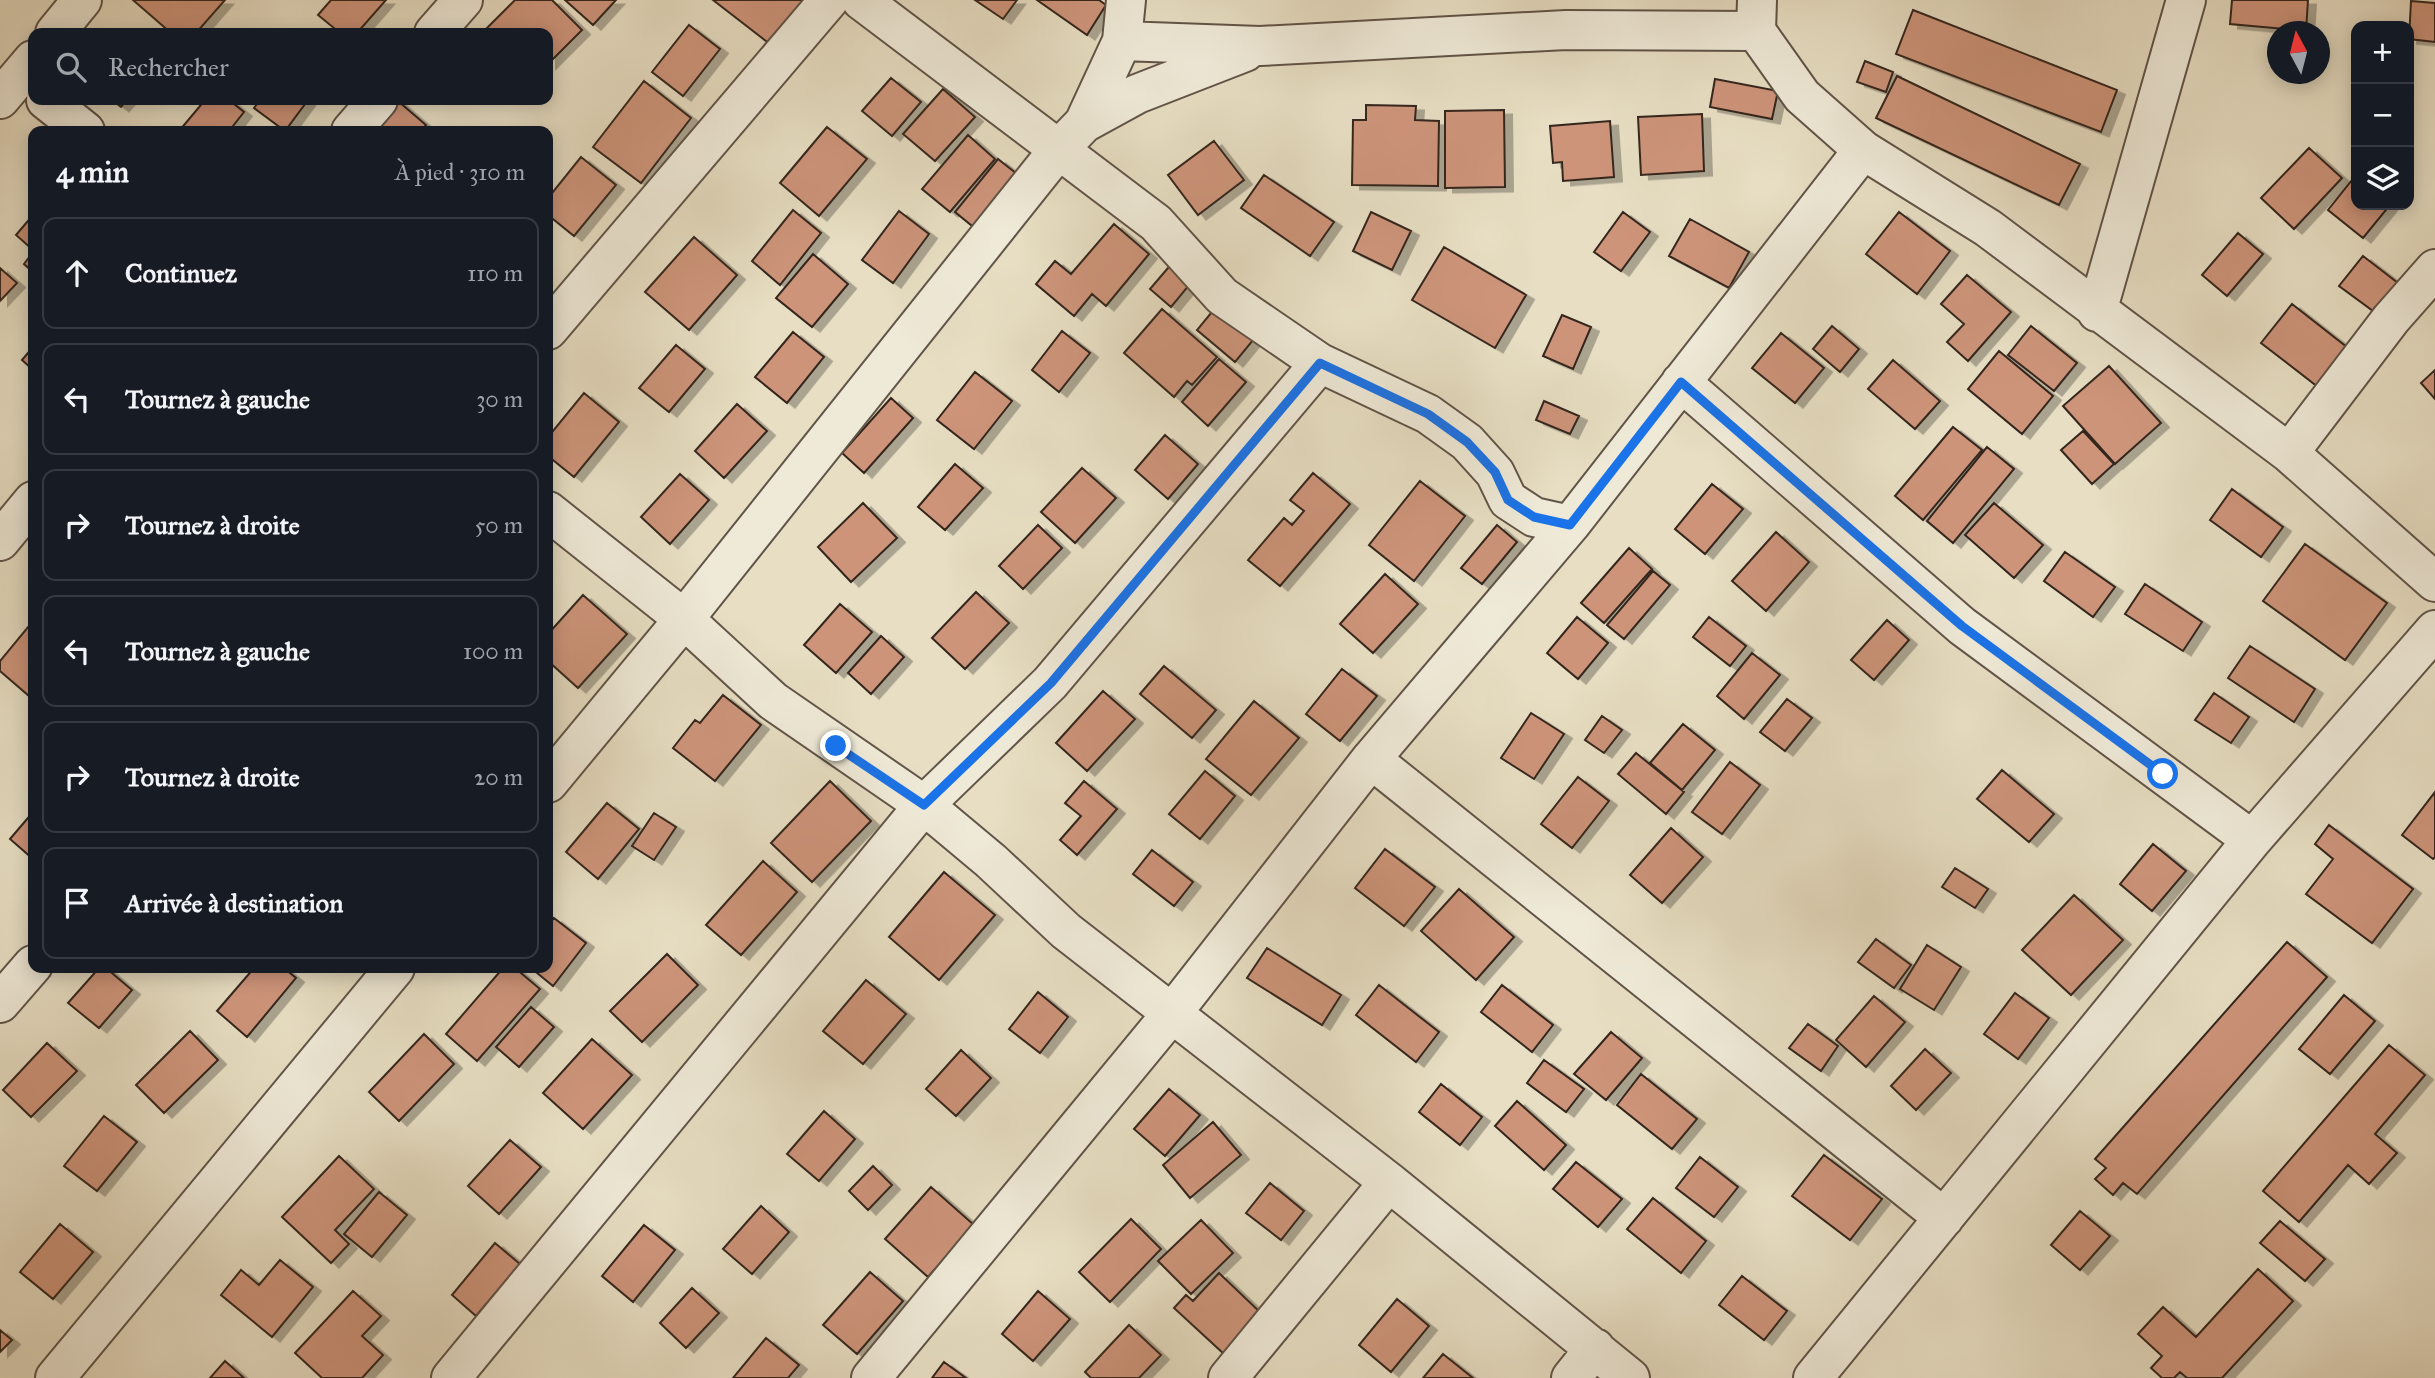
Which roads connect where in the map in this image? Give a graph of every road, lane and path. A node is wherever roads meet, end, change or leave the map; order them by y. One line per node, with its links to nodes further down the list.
1 (82, 0): 8 (street)
2 (463, 0): 9 (street)
3 (829, 0): 20 (street)
4 (861, 0): 16 (street)
5 (1126, 0): 10 (street)
6 (2186, 0): 19 (street)
7 (1757, 15): 11 (street); 17 (street)
8 (59, 28)
9 (438, 28)
10 (1122, 41): 11 (street); 16 (street)
11 (1259, 46): 16 (street)
12 (52, 105): 14 (street)
13 (374, 105): 15 (street)
14 (79, 126)
15 (355, 126)
16 (1071, 136): 21 (street); 29 (street)
17 (1863, 150): 19 (street); 22 (street)
18 (2435, 269): 23 (street)
19 (2097, 312): 23 (street)
20 (553, 324)
21 (1320, 363): 26 (street); 33 (street)
22 (1681, 382): 26 (street); 34 (street)
23 (2290, 453): 28 (street)
24 (28, 507): 27 (street)
25 (553, 515): 29 (street)
26 (1570, 525): 31 (street)
27 (0, 541)
28 (2435, 582)
29 (684, 619): 32 (street); 33 (street)
30 (2435, 630): 34 (street)
31 (1371, 759): 38 (street); 40 (street)
32 (553, 777)
33 (924, 805): 38 (street); 43 (street)
34 (2252, 840): 40 (street)
35 (28, 971): 37 (street)
36 (391, 973): 42 (street)
37 (0, 1003)
38 (1173, 1012): 39 (street); 44 (street)
39 (1389, 1182): 41 (street); 45 (street)
40 (1944, 1218): 48 (street)
41 (1595, 1348): 46 (street); 47 (street)
42 (55, 1378)
43 (452, 1378)
44 (871, 1378)
45 (1228, 1378)
46 (1571, 1378)
47 (1630, 1378)
48 (1813, 1378)

